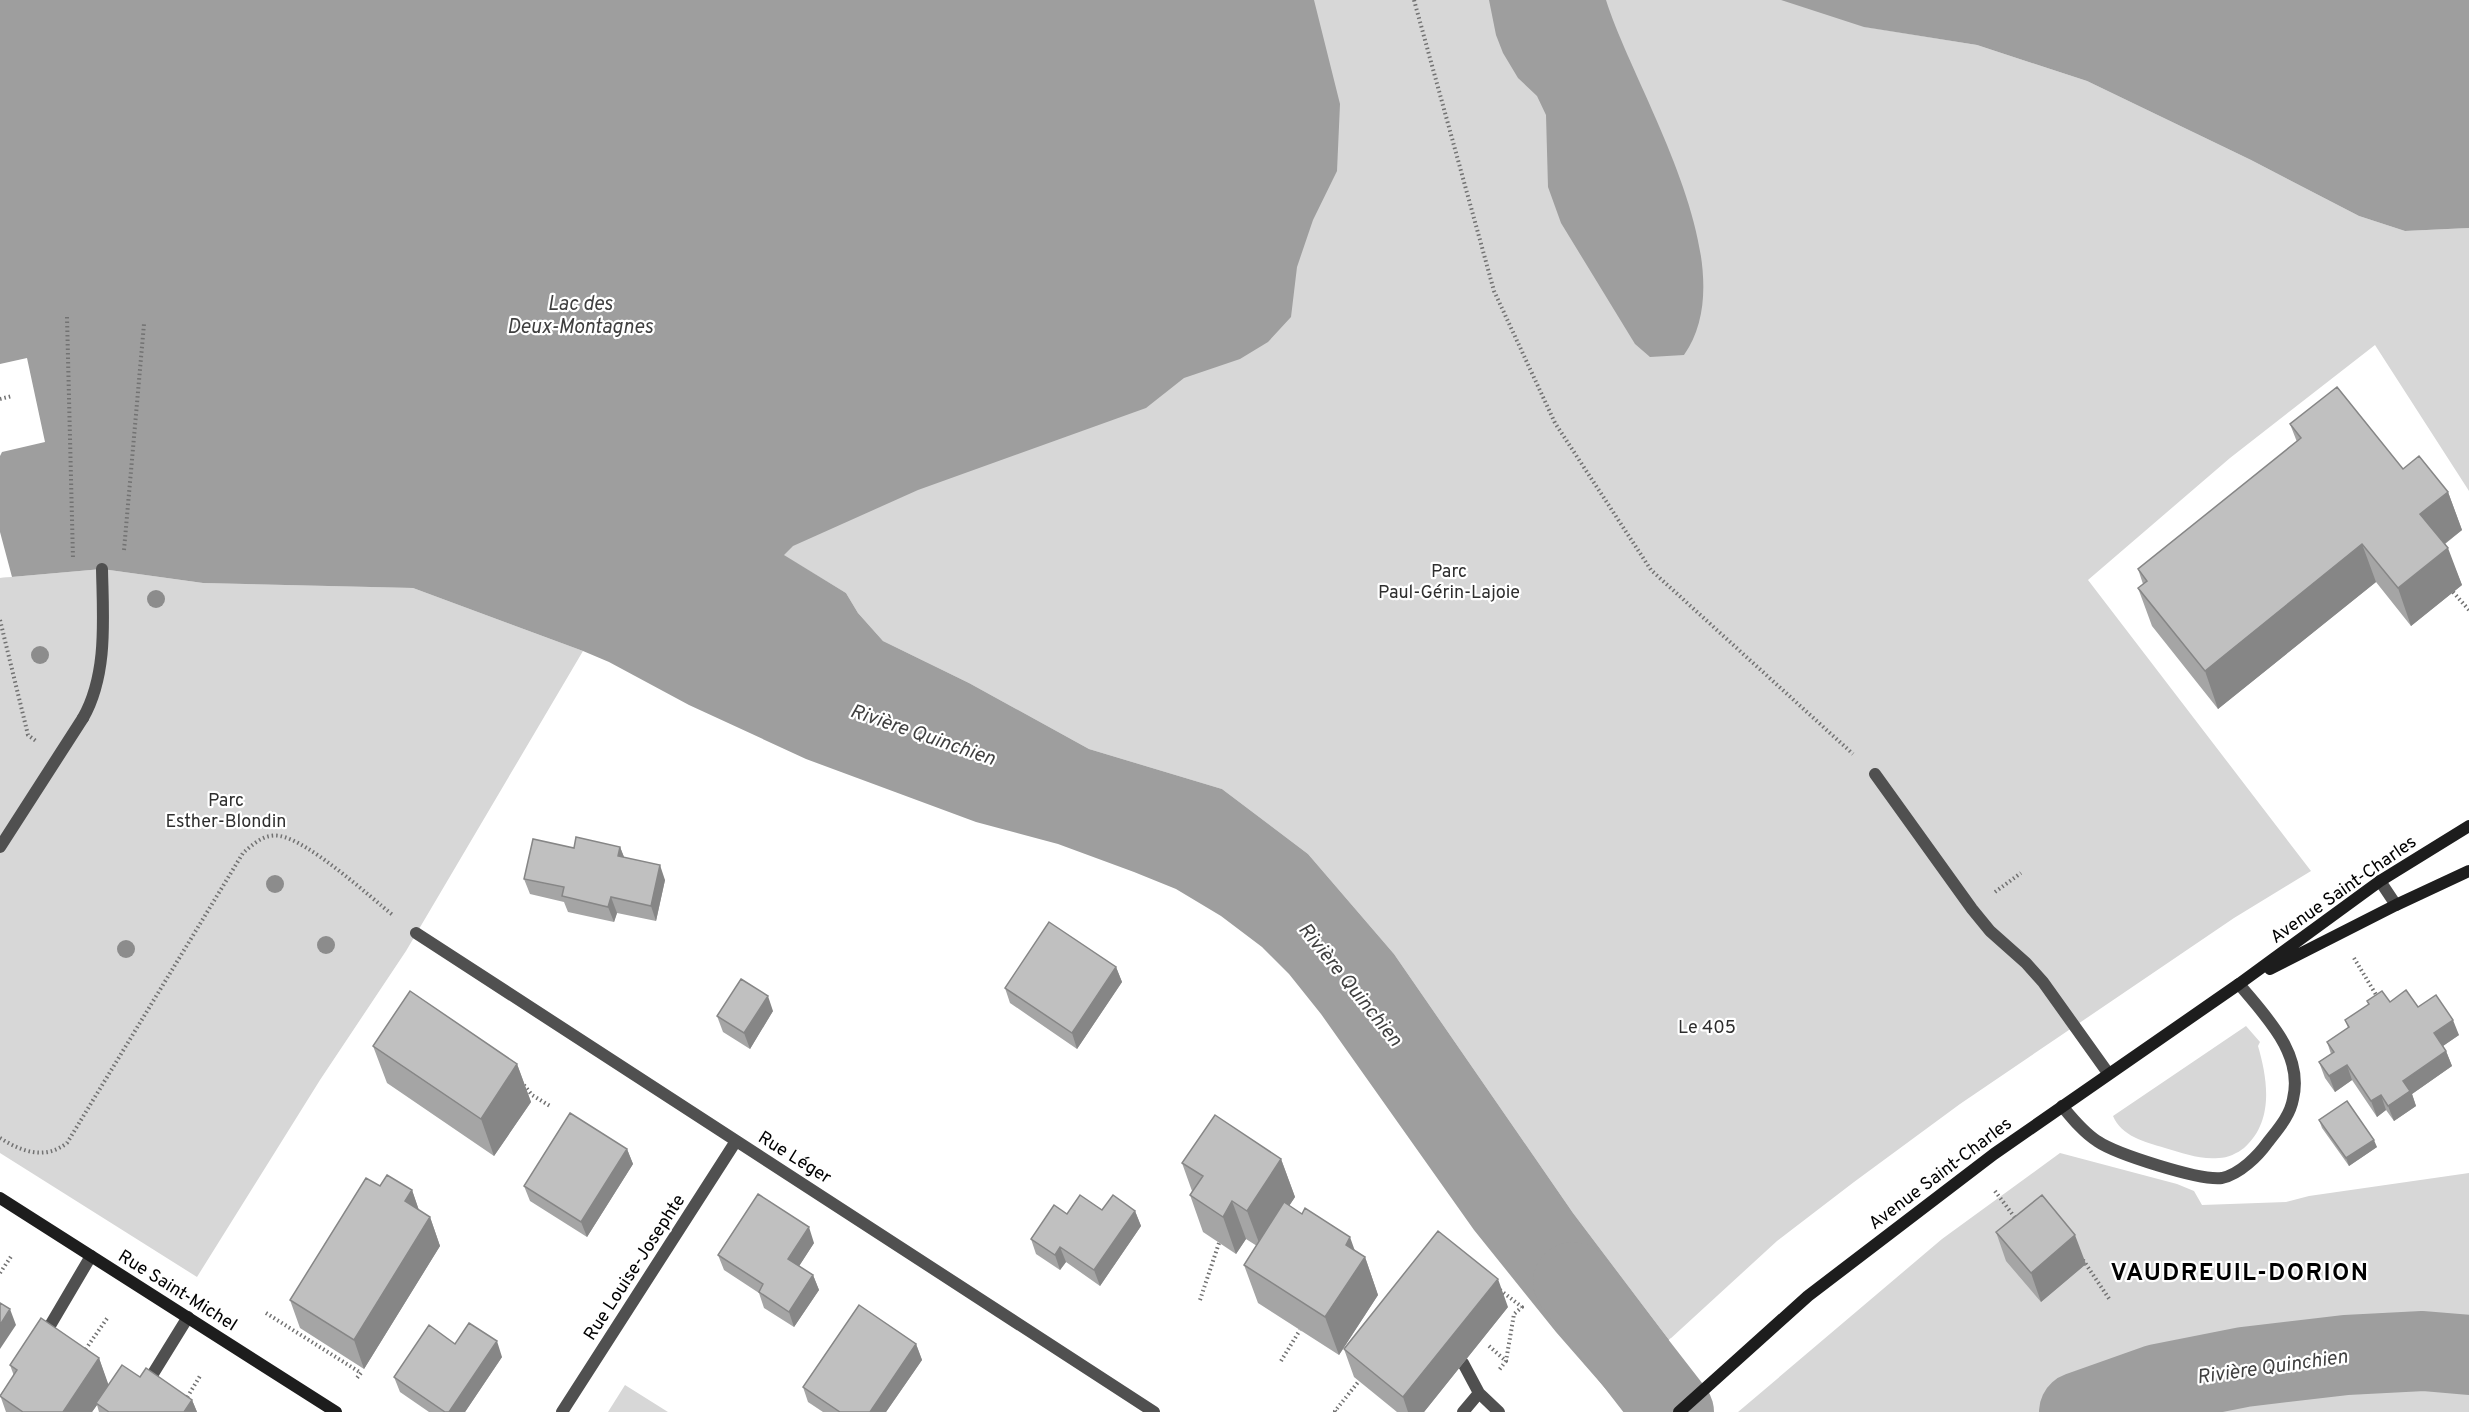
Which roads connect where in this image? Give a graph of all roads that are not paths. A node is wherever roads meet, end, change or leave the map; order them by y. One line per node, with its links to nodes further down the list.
1 (102, 569): 4 (street)
2 (1875, 774): 10 (street)
3 (2469, 826): 6 (main road, Avenue Saint-Charles)
4 (0, 847)
5 (2469, 871): 7 (main road, Avenue Saint-Charles)
6 (2380, 881): 7 (street); 9 (main road, Avenue Saint-Charles)
7 (2396, 905): 9 (main road, Avenue Saint-Charles)
8 (416, 933): 12 (street, Rue Léger)
9 (2239, 984): 10 (main road, Avenue Saint-Charles); 11 (street)
10 (2108, 1073): 11 (main road, Avenue Saint-Charles)
11 (2062, 1106): 25 (main road, Avenue Saint-Charles)
12 (736, 1141): 21 (street, Rue Louise-Josephte); 22 (street, Rue Léger)
13 (0, 1198): 14 (main road, Rue Saint-Michel)
14 (91, 1256): 15 (main road, Rue Saint-Michel); 16 (street)
15 (188, 1317): 18 (street); 20 (main road, Rue Saint-Michel)
16 (48, 1329)
17 (1463, 1363): 19 (street)
18 (144, 1389)
19 (1479, 1393): 23 (street); 24 (street)
20 (336, 1412)
21 (562, 1412)
22 (1154, 1412)
23 (1463, 1412)
24 (1499, 1412)
25 (1679, 1412)

